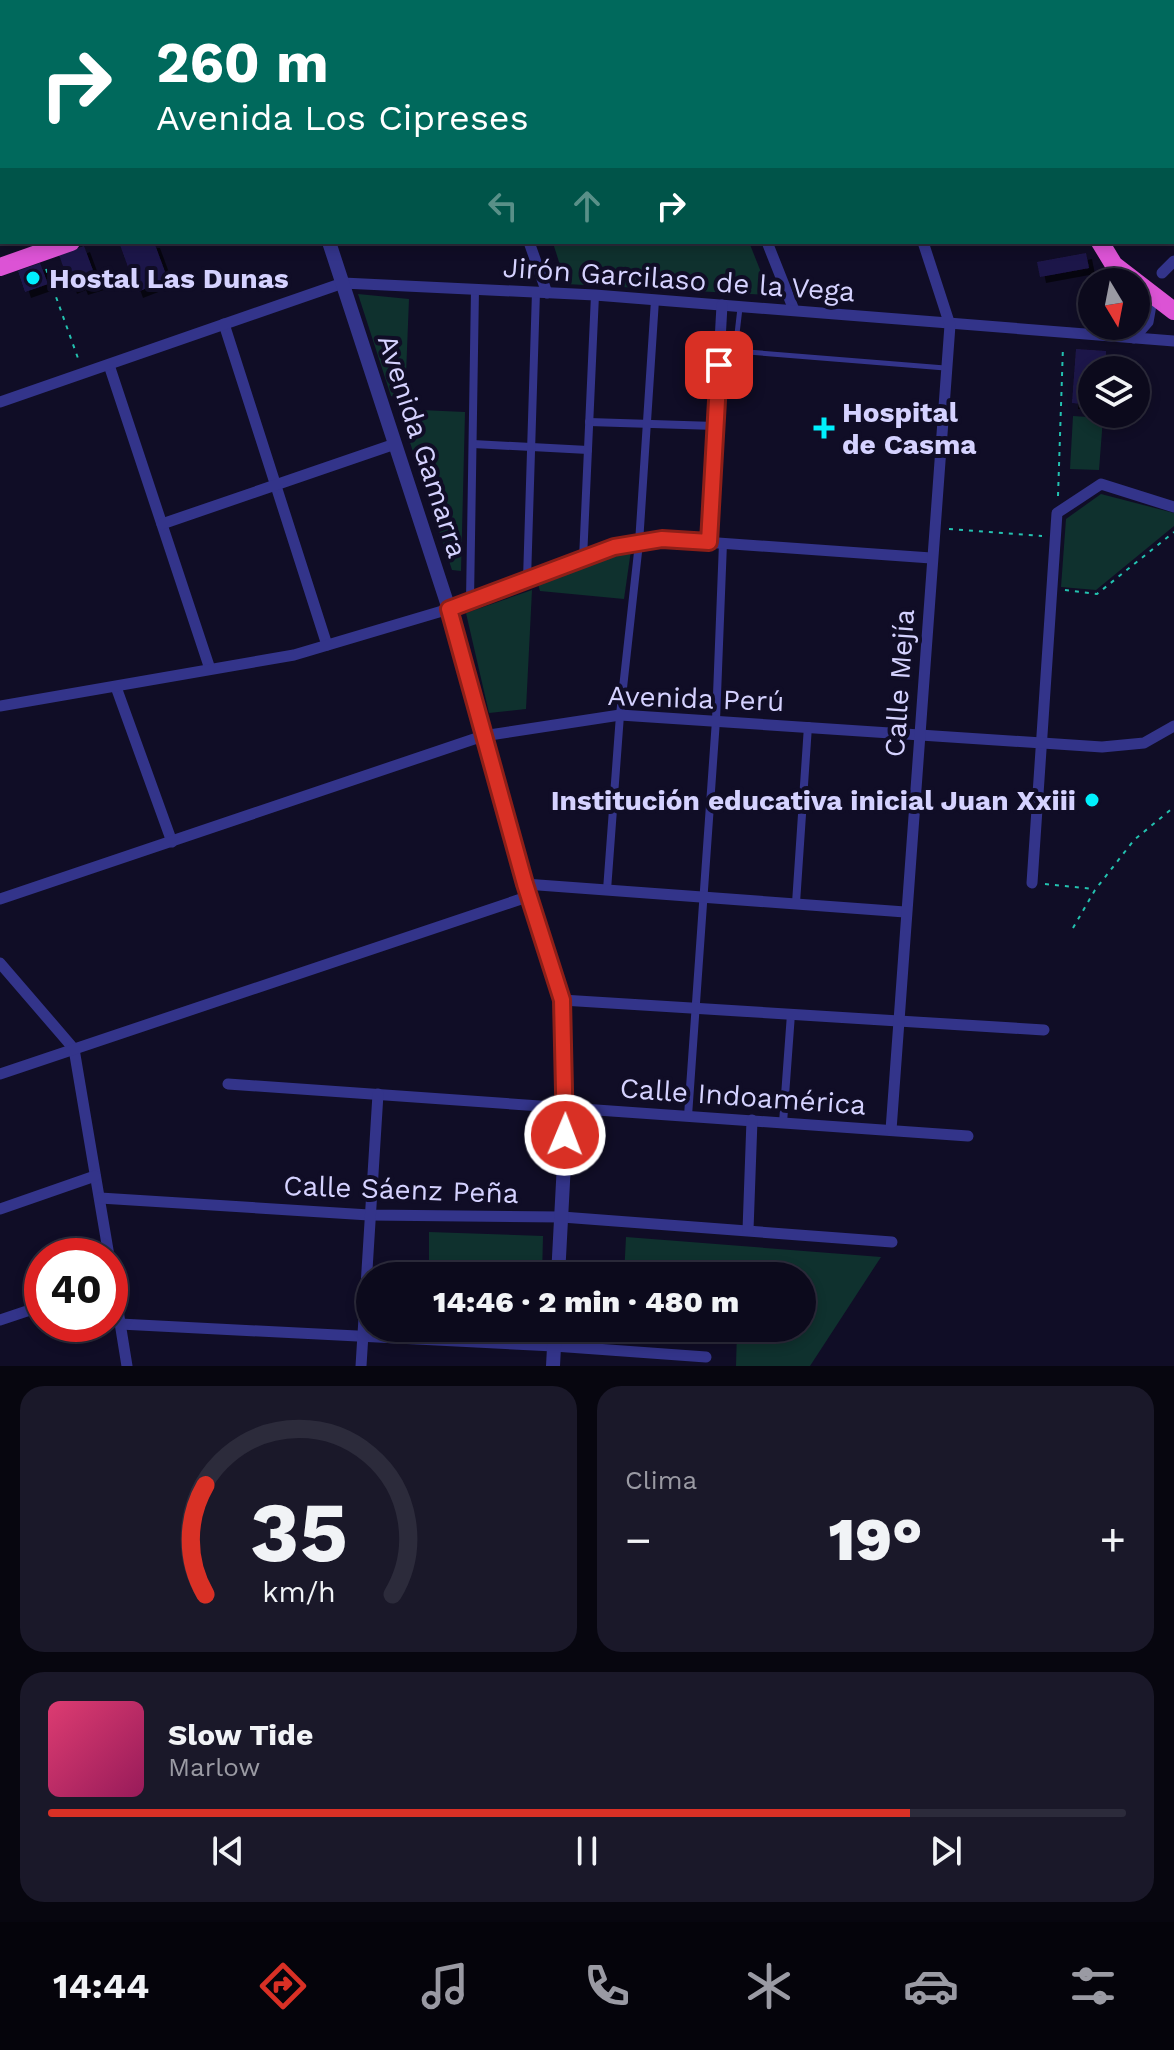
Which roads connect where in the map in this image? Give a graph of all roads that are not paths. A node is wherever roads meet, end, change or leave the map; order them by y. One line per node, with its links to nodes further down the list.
1 (58, 244): 7 (highway)
2 (330, 244): 11 (street, Avenida Gamarra)
3 (529, 244): 13 (street)
4 (768, 244): 19 (street)
5 (924, 244): 23 (street, Calle Mejía)
6 (1101, 244): 14 (highway)
7 (38, 247): 9 (highway)
8 (1174, 261): 10 (street)
9 (0, 267)
10 (1162, 273)
11 (343, 283): 12 (street, Jirón Garcilaso de la Vega); 22 (street, Jirón Garcilaso de la Vega); 33 (street, Avenida Gamarra)
12 (475, 289): 13 (street, Jirón Garcilaso de la Vega); 34 (street)
13 (541, 292): 15 (street, Jirón Garcilaso de la Vega); 35 (street)
14 (1153, 294): 20 (street); 21 (highway)
15 (595, 295): 16 (street, Jirón Garcilaso de la Vega); 30 (street)
16 (655, 300): 17 (street, Jirón Garcilaso de la Vega); 31 (street)
17 (722, 305): 18 (street, Jirón Garcilaso de la Vega); 32 (street)
18 (740, 306): 19 (street, Jirón Garcilaso de la Vega); 28 (lane)
19 (794, 310): 23 (street, Jirón Garcilaso de la Vega)
20 (1150, 311)
21 (1174, 311)
22 (224, 324): 27 (street, Jirón Garcilaso de la Vega); 37 (street)
23 (950, 325): 24 (street, Jirón Garcilaso de la Vega); 28 (street, Calle Mejía)
24 (1078, 334)
25 (1150, 339): 26 (street, Jirón Garcilaso de la Vega)
26 (1174, 341)
27 (109, 365): 29 (street, Jirón Garcilaso de la Vega); 39 (street)
28 (946, 368): 43 (street, Calle Mejía)
29 (0, 402)
30 (589, 422): 31 (street); 36 (street)
31 (647, 424): 32 (street); 41 (street)
32 (715, 426): 40 (street)
33 (395, 444): 37 (street); 47 (street, Avenida Gamarra)
34 (473, 444): 35 (street); 46 (street)
35 (531, 447): 36 (street); 45 (street)
36 (588, 450): 44 (street)
37 (275, 485): 39 (street); 48 (street)
38 (1174, 507): 58 (street)
39 (162, 524): 49 (street)
40 (709, 542): 41 (street); 42 (street)
41 (639, 543): 44 (street); 52 (street)
42 (723, 543): 43 (street); 53 (street)
43 (931, 558): 56 (street, Calle Mejía)
44 (583, 559): 45 (street)
45 (527, 580): 46 (street)
46 (470, 601): 47 (street)
47 (449, 609): 48 (street); 57 (street, Avenida Gamarra)
48 (327, 645): 49 (street)
49 (210, 669): 50 (street)
50 (116, 687): 51 (street); 59 (street)
51 (0, 706)
52 (620, 715): 53 (street, Avenida Perú); 57 (street, Avenida Perú); 62 (street)
53 (716, 720): 54 (street, Avenida Perú); 63 (street)
54 (808, 726): 56 (street, Avenida Perú); 65 (street)
55 (1174, 726): 58 (street, Avenida Perú)
56 (921, 734): 58 (street, Avenida Perú); 66 (street, Calle Mejía)
57 (483, 736): 59 (street, Avenida Perú); 61 (street, Avenida Gamarra)
58 (1041, 743): 60 (street)
59 (172, 842): 64 (street, Avenida Perú)
60 (1032, 883)
61 (527, 890): 62 (street); 68 (street, Avenida Gamarra); 73 (street)
62 (607, 890): 63 (street)
63 (705, 897): 65 (street); 69 (street)
64 (0, 899)
65 (796, 903): 66 (street)
66 (905, 912): 71 (street, Calle Mejía)
67 (0, 963): 73 (street)
68 (562, 1000): 69 (street); 77 (street, Avenida Gamarra)
69 (694, 1008): 70 (street); 78 (street)
70 (791, 1014): 71 (street); 80 (street)
71 (899, 1021): 72 (street); 81 (street, Calle Mejía)
72 (1044, 1030)
73 (74, 1049): 74 (street); 83 (street)
74 (0, 1074)
75 (228, 1084): 76 (street, Calle Indoamérica)
76 (378, 1094): 77 (street, Calle Indoamérica); 86 (street)
77 (567, 1107): 78 (street, Calle Indoamérica); 87 (street, Avenida Gamarra)
78 (688, 1116): 79 (street, Calle Indoamérica)
79 (752, 1120): 80 (street, Calle Indoamérica); 88 (street)
80 (783, 1123): 81 (street, Calle Indoamérica)
81 (891, 1130): 82 (street, Calle Indoamérica)
82 (968, 1136)
83 (95, 1176): 84 (street); 85 (street)
84 (100, 1198): 86 (street, Calle Sáenz Peña); 89 (street)
85 (0, 1209)
86 (369, 1215): 87 (street, Calle Sáenz Peña); 91 (street)
87 (562, 1217): 88 (street, Calle Sáenz Peña); 92 (street, Avenida Gamarra)
88 (748, 1230): 90 (street, Calle Sáenz Peña)
89 (107, 1238)
90 (892, 1242)
91 (367, 1262)
92 (559, 1262)
93 (24, 1312): 94 (street)
94 (0, 1320)
95 (128, 1324): 96 (street)
96 (356, 1337)
97 (123, 1342): 103 (street)
98 (364, 1342): 104 (street)
99 (460, 1342): 101 (street)
100 (554, 1342): 101 (street)
101 (554, 1346): 102 (street); 105 (street)
102 (706, 1357)
103 (127, 1366)
104 (361, 1366)
105 (553, 1366)

